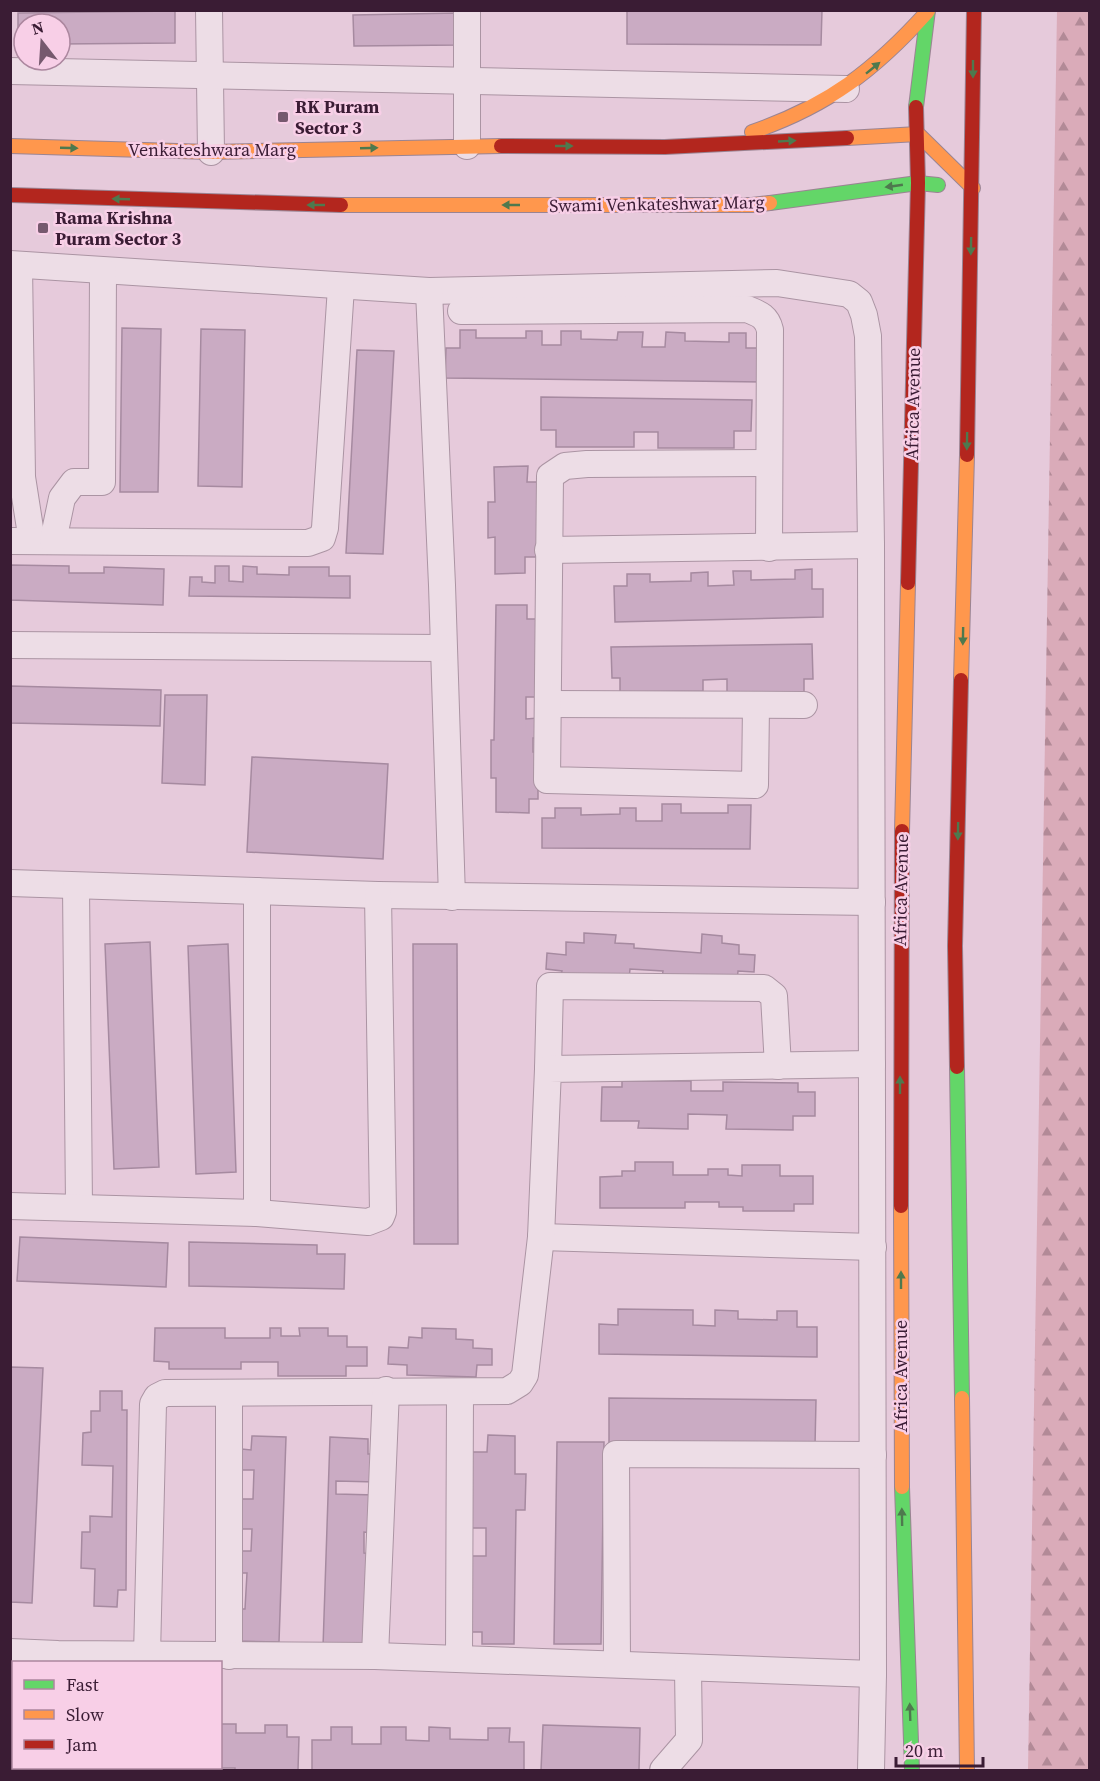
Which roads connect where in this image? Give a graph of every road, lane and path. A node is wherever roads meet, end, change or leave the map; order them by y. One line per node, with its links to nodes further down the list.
1 (209, 10): 6 (street)
2 (467, 10): 7 (street)
3 (974, 10): 15 (main road, one-way to 15)
4 (928, 11): 8 (main road, one-way to 4); 9 (main road, Africa Avenue)
5 (10, 71): 6 (street)
6 (210, 75): 7 (street); 13 (street)
7 (467, 80): 8 (street); 11 (street)
8 (846, 89): 12 (main road)
9 (918, 134): 12 (main road, one-way to 9); 14 (main road, Africa Avenue); 15 (main road)
10 (10, 146): 13 (main road, Venkateshwara Marg, one-way to 13)
11 (466, 146): 12 (main road, Venkateshwara Marg, one-way to 12); 13 (main road, Venkateshwara Marg, one-way to 11)
12 (665, 147)
13 (211, 152)
14 (918, 183): 15 (main road, Swami Venkateshwar Marg); 16 (main road, Swami Venkateshwar Marg, one-way to 16); 61 (main road, Africa Avenue, one-way to 14)
15 (973, 188): 62 (main road, one-way to 62)
16 (10, 195)
17 (15, 264): 18 (street); 23 (street)
18 (103, 271): 19 (street); 23 (street)
19 (341, 287): 20 (street); 23 (street)
20 (429, 291): 24 (street); 28 (street)
21 (461, 310): 22 (street)
22 (770, 463): 25 (street); 26 (street)
23 (32, 541)
24 (871, 545): 25 (street); 37 (street)
25 (769, 548): 26 (street)
26 (548, 550): 29 (street)
27 (10, 645): 28 (street)
28 (443, 648): 36 (street)
29 (548, 704): 30 (street); 30 (street)
30 (756, 705): 31 (street)
31 (804, 705)
32 (10, 884): 33 (street)
33 (76, 886): 34 (street); 42 (street)
34 (257, 891): 35 (street); 43 (street)
35 (378, 896): 36 (street); 43 (street)
36 (452, 897): 37 (street)
37 (872, 902): 38 (street)
38 (873, 1064): 39 (street); 45 (street)
39 (778, 1066): 40 (street); 40 (street)
40 (548, 1069): 44 (street)
41 (10, 1206): 42 (street)
42 (79, 1206): 43 (street)
43 (257, 1213)
44 (541, 1236): 45 (street); 48 (street)
45 (873, 1247): 49 (street)
46 (386, 1390): 47 (street); 48 (street); 53 (street)
47 (229, 1393): 51 (street); 52 (street)
48 (460, 1393): 55 (street)
49 (873, 1455): 56 (street); 58 (street)
50 (10, 1652): 54 (street)
51 (147, 1655): 52 (street); 54 (street)
52 (229, 1656): 53 (street)
53 (375, 1656): 55 (street)
54 (58, 1658)
55 (459, 1658): 56 (street)
56 (617, 1664): 57 (street)
57 (688, 1669): 58 (street); 59 (street)
58 (873, 1674): 60 (street)
59 (663, 1770)
60 (871, 1770)
61 (912, 1770)
62 (967, 1770)

